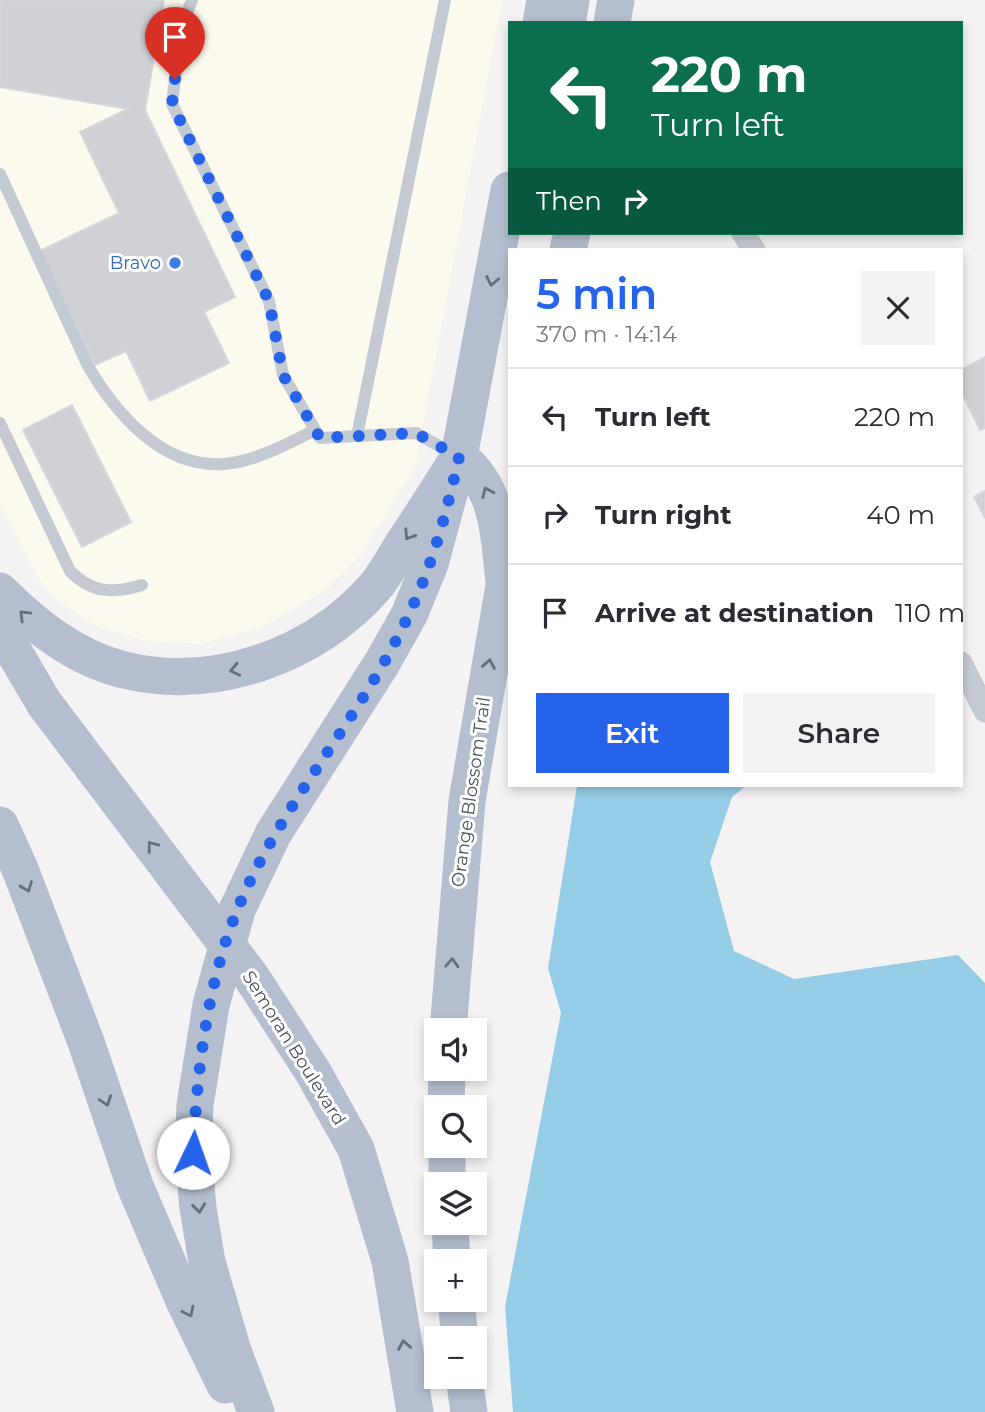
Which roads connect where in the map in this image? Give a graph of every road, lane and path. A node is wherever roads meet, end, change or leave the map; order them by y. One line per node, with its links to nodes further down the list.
1 (192, 0): 12 (lane)
2 (445, 0): 13 (lane)
3 (545, 0): 6 (main road)
4 (571, 0): 7 (main road)
5 (616, 0): 8 (main road)
6 (541, 21)
7 (567, 21)
8 (612, 21)
9 (0, 174): 12 (lane)
10 (508, 195): 14 (main road, one-way to 14)
11 (0, 423): 16 (lane)
12 (315, 430): 13 (lane)
13 (357, 436): 14 (lane)
14 (459, 457): 15 (main road, Orange Blossom Trail, one-way to 14); 17 (main road, one-way to 17); 25 (main road, one-way to 25)
15 (507, 568): 22 (main road, Orange Blossom Trail, one-way to 15)
16 (142, 585)
17 (0, 591)
18 (0, 628): 26 (main road, Semoran Boulevard, one-way to 18)
19 (963, 667): 20 (street)
20 (985, 711)
21 (0, 825): 24 (main road, one-way to 24)
22 (449, 1018)
23 (466, 1389): 27 (main road)
24 (237, 1412)
25 (256, 1412)
26 (415, 1412)
27 (469, 1412)

